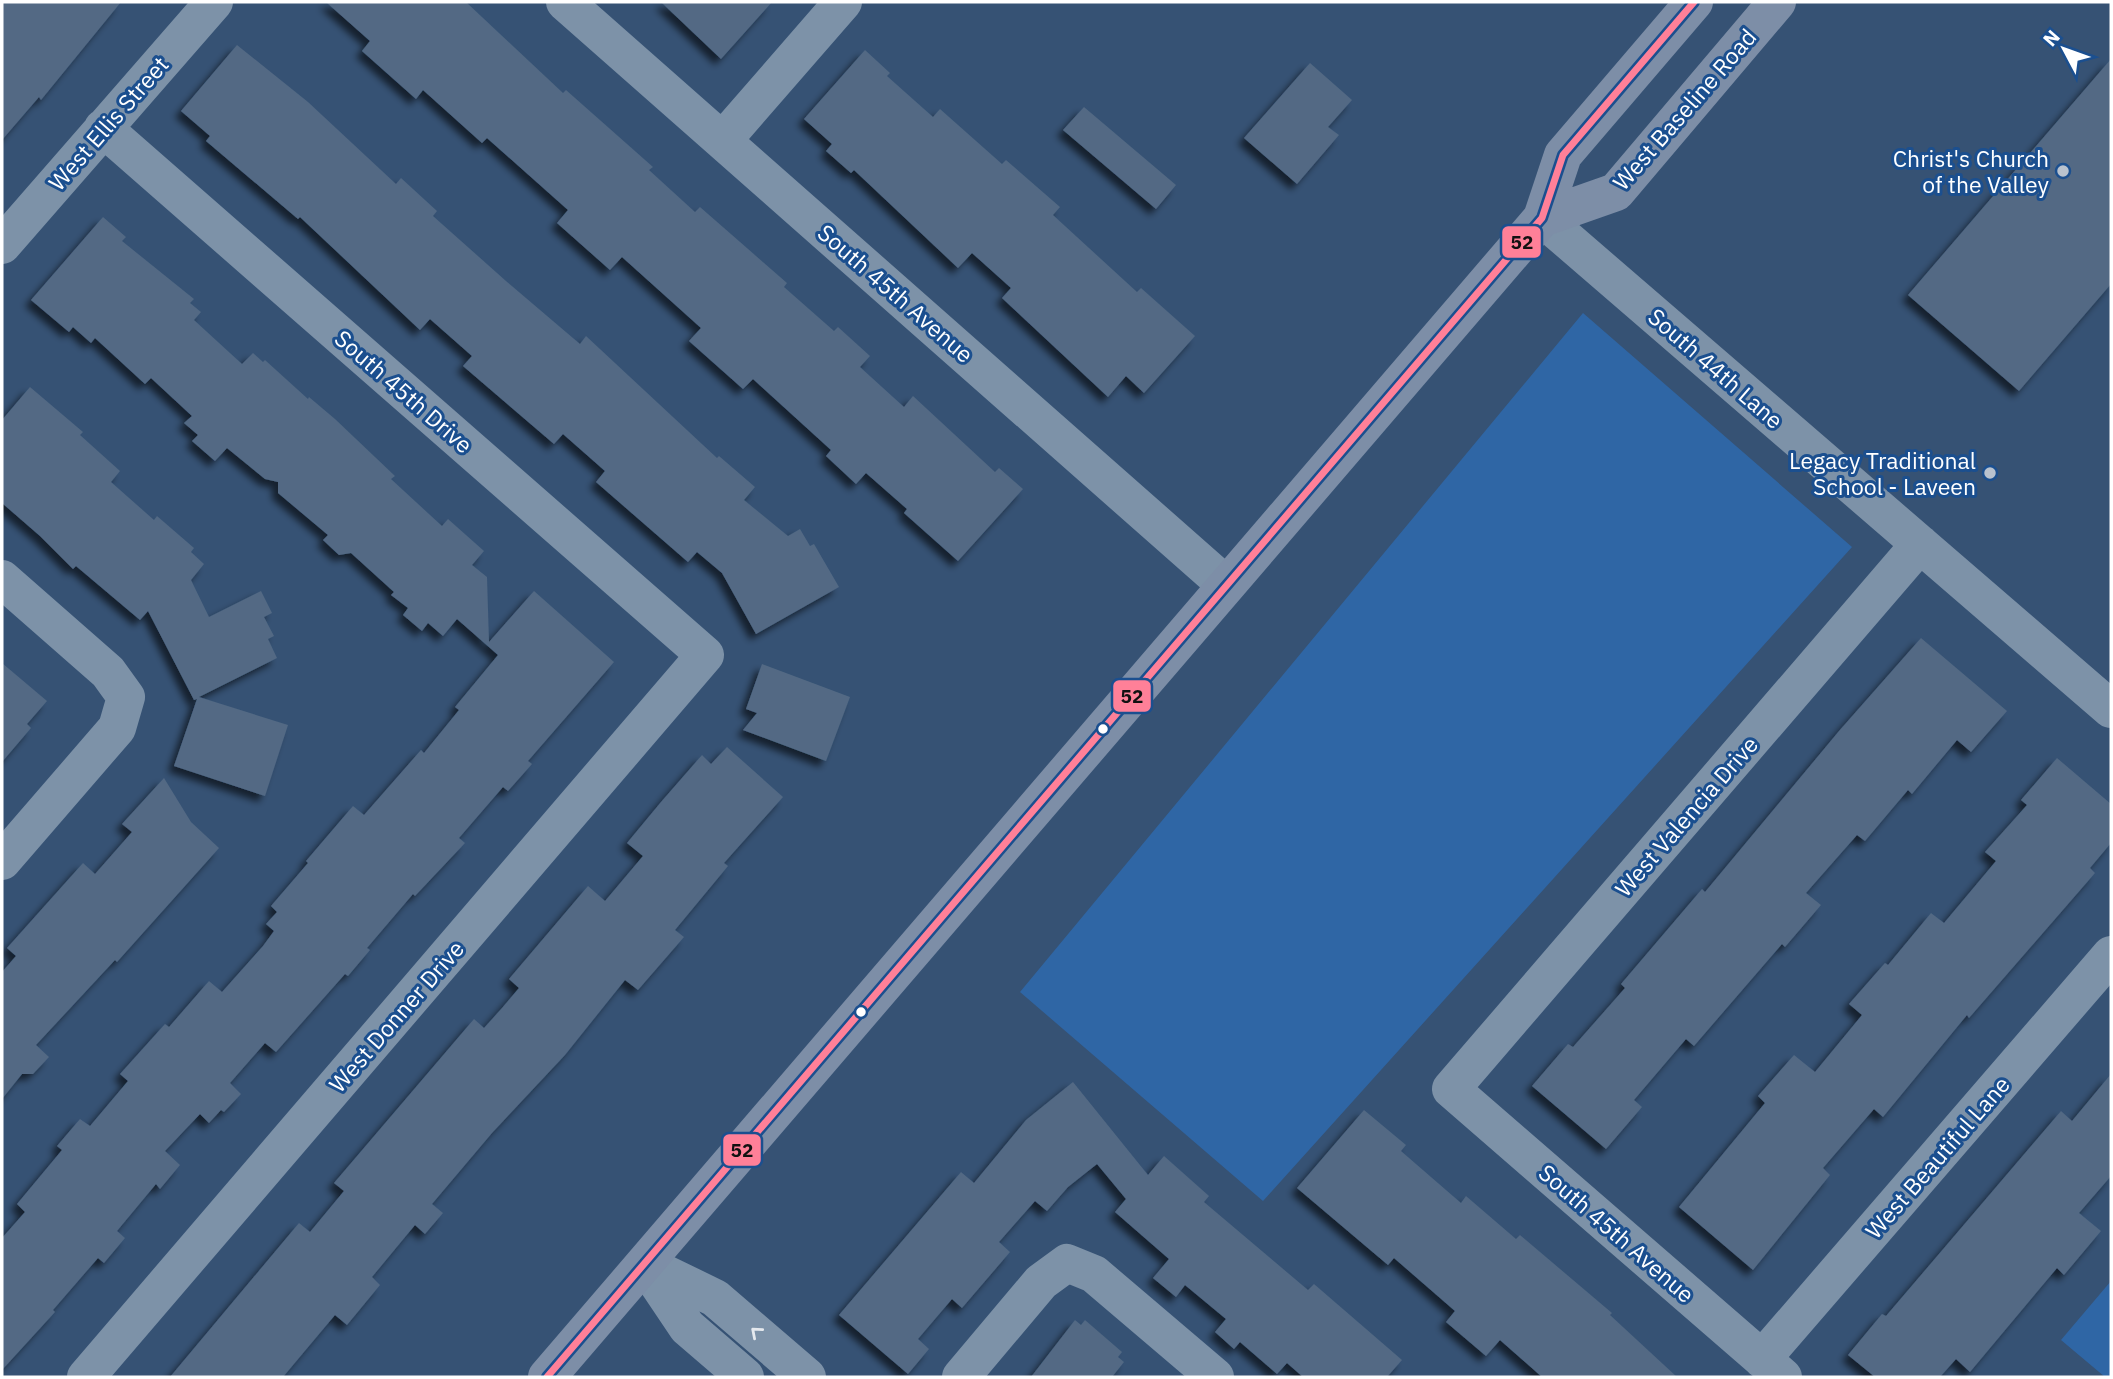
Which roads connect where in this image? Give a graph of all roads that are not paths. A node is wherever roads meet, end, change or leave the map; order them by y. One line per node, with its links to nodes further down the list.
1 (214, 2): 6 (street, West Ellis Street)
2 (565, 2): 7 (street, South 45th Avenue)
3 (843, 2): 7 (street)
4 (1694, 2): 8 (main road, West Baseline Road)
5 (1777, 2): 8 (main road, West Baseline Road)
6 (103, 128): 9 (street, West Ellis Street); 13 (street, South 45th Drive)
7 (723, 140): 12 (street, South 45th Avenue)
8 (1542, 218): 10 (street, South 44th Lane); 12 (main road, West Baseline Road)
9 (2, 245)
10 (1920, 544): 14 (street, South 44th Lane); 17 (street, West Valencia Drive)
11 (2, 579): 15 (street)
12 (1226, 585): 18 (main road, West Baseline Road)
13 (705, 655): 21 (street, West Donner Drive)
14 (2111, 709)
15 (2, 862)
16 (2111, 954): 19 (street, West Beautiful Lane)
17 (1451, 1089): 19 (street, South 45th Avenue)
18 (645, 1264): 20 (street, one-way to 18); 22 (main road, West Baseline Road); 23 (street)
19 (1773, 1368)
20 (801, 1375)
21 (86, 1377)
22 (547, 1377)
23 (745, 1377)
24 (961, 1377): 25 (street)
25 (1215, 1377)

